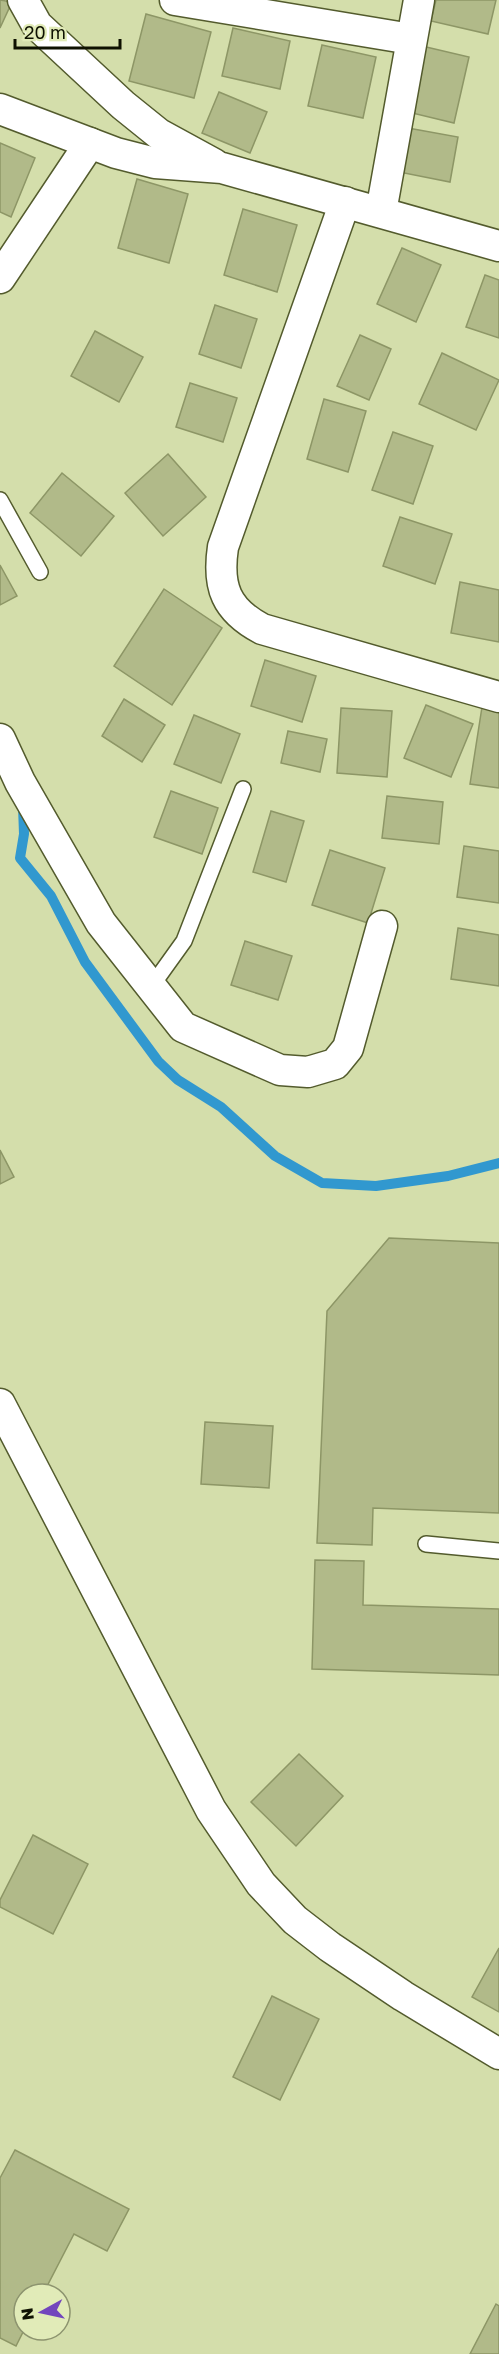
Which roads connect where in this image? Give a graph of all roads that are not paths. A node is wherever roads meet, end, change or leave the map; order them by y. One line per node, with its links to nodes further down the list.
1 (23, 0): 7 (street)
2 (175, 0): 4 (street)
3 (419, 0): 4 (street)
4 (411, 39): 9 (street)
5 (0, 110): 6 (street)
6 (90, 143): 7 (street); 11 (street)
7 (222, 168): 8 (street)
8 (345, 202): 9 (street); 14 (street)
9 (381, 212): 10 (street)
10 (499, 246)
11 (0, 278)
12 (0, 500): 13 (lane)
13 (40, 572)
14 (499, 697)
15 (0, 739): 18 (street)
16 (243, 789): 18 (lane)
17 (382, 926): 18 (street)
18 (151, 987)
19 (0, 1404): 22 (street)
20 (426, 1544): 21 (lane)
21 (499, 1551)
22 (499, 2054)

